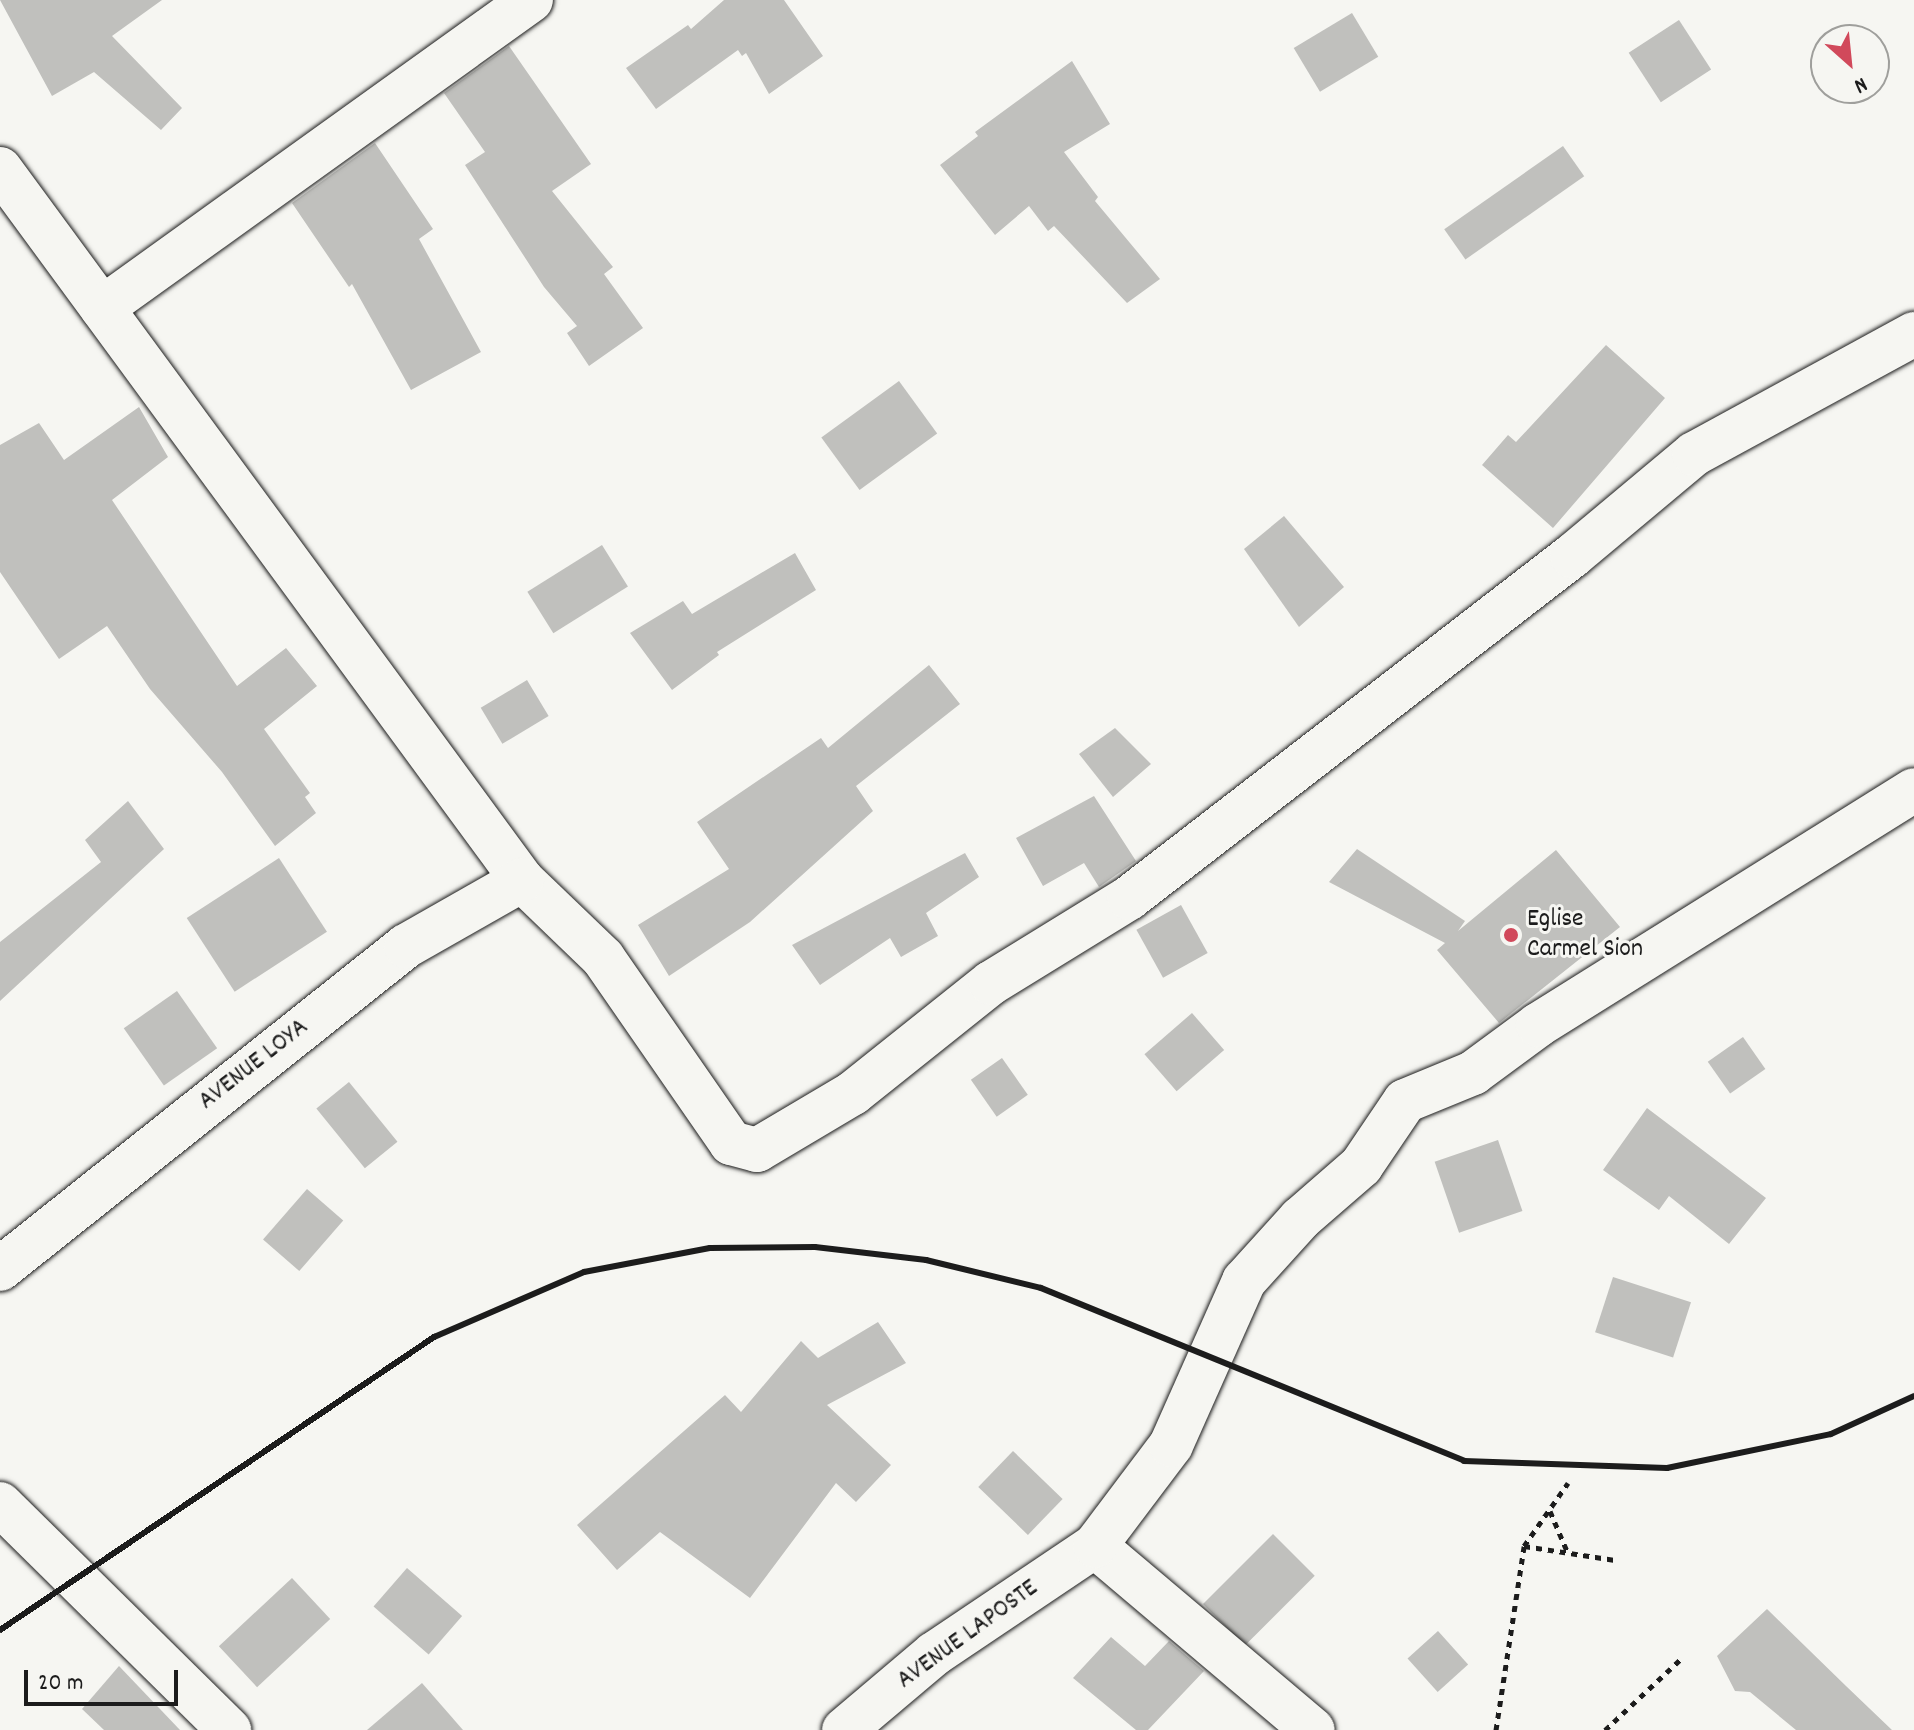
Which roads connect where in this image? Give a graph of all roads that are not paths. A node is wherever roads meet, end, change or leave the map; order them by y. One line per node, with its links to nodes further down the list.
1 (531, 0): 3 (street)
2 (0, 169): 3 (street)
3 (102, 308): 6 (street)
4 (1914, 334): 6 (street)
5 (1914, 790): 9 (street, AVENUE LAPOSTE)
6 (522, 880): 7 (street, AVENUE LOYA)
7 (0, 1269)
8 (0, 1504): 10 (street)
9 (1095, 1546): 11 (street, AVENUE LAPOSTE); 12 (street)
10 (229, 1730)
11 (844, 1730)
12 (1313, 1730)

